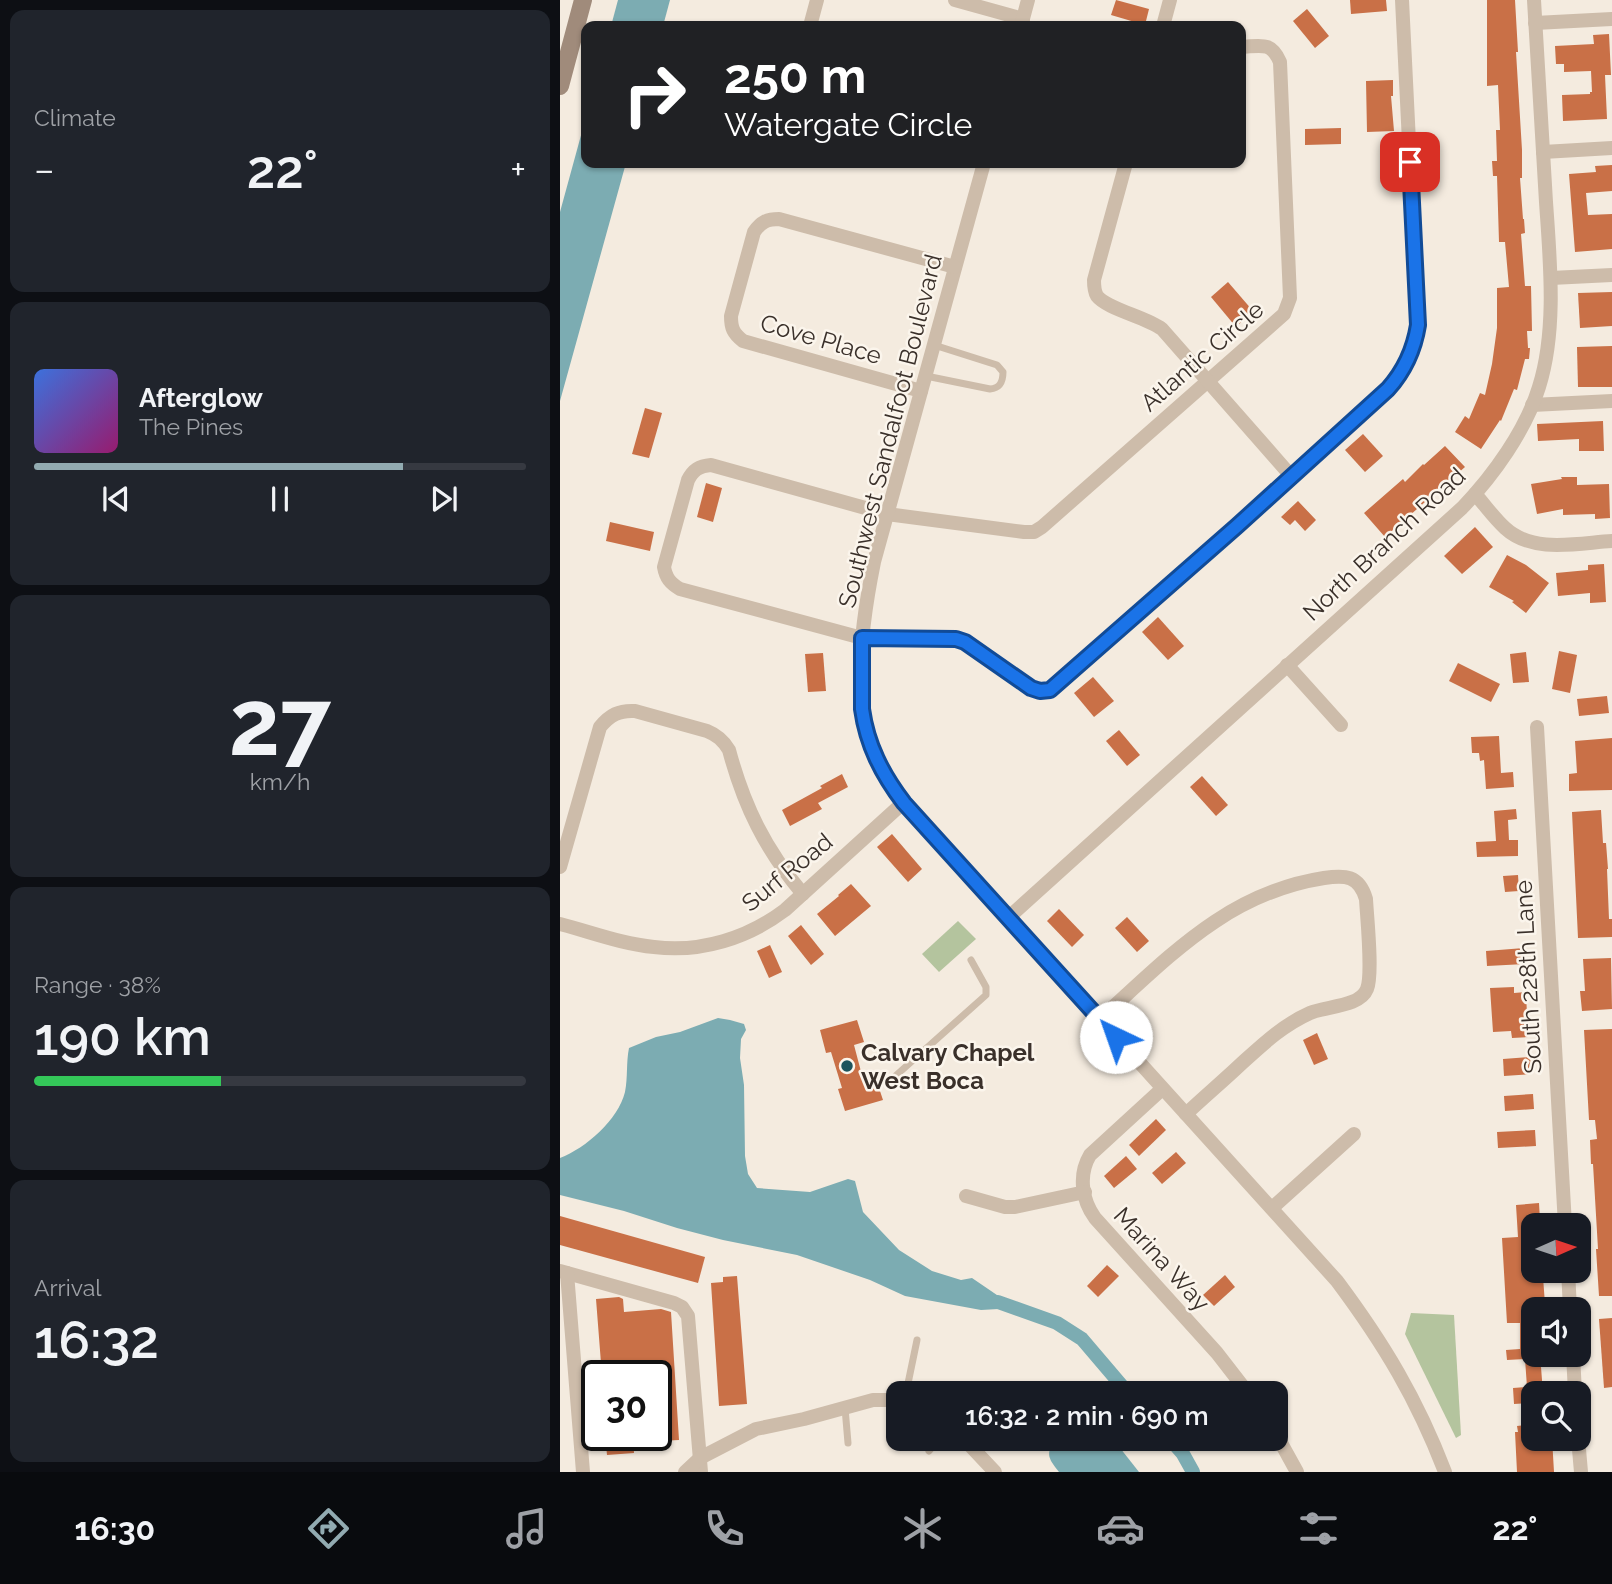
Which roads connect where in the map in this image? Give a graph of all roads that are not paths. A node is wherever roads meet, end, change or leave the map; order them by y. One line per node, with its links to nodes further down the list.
1 (583, 0): 15 (main road)
2 (817, 0): 9 (street)
3 (955, 0): 10 (street)
4 (1028, 0): 11 (street)
5 (1170, 0): 12 (street)
6 (1402, 0): 29 (street)
7 (1534, 0): 13 (street, North Branch Road)
8 (1612, 19): 13 (street)
9 (811, 21)
10 (1016, 21)
11 (1023, 21)
12 (1164, 21)
13 (1535, 23): 17 (street, North Branch Road)
14 (1246, 47): 25 (street, Atlantic Circle)
15 (560, 86)
16 (1612, 148): 17 (street)
17 (1543, 152): 22 (street, North Branch Road)
18 (983, 168): 20 (street, Southwest Sandalfoot Boulevard)
19 (1125, 168): 25 (street)
20 (955, 267): 23 (street, Southwest Sandalfoot Boulevard); 26 (street, Cove Place)
21 (1612, 275): 22 (street)
22 (1550, 278): 28 (street, North Branch Road)
23 (934, 345): 24 (street, Southwest Sandalfoot Boulevard); 24 (lane)
24 (925, 376): 26 (street, Southwest Sandalfoot Boulevard)
25 (1208, 381): 29 (street); 31 (street, Atlantic Circle)
26 (921, 391): 31 (street, Southwest Sandalfoot Boulevard)
27 (1612, 401): 28 (street)
28 (1532, 405): 30 (street, North Branch Road)
29 (1292, 477): 33 (street)
30 (1475, 494): 32 (street); 34 (street, North Branch Road)
31 (887, 514): 33 (street, Southwest Sandalfoot Boulevard); 33 (street, Atlantic Circle)
32 (1612, 541)
33 (862, 638): 37 (street, Southwest Sandalfoot Boulevard)
34 (1287, 666): 35 (street); 40 (street, North Branch Road)
35 (1341, 725)
36 (1537, 727): 51 (street, South 228th Lane)
37 (904, 803): 39 (street, Surf Road); 40 (street, Southwest Sandalfoot Boulevard)
38 (560, 867): 39 (street)
39 (803, 894): 41 (street, Surf Road)
40 (1008, 918): 43 (street, Southwest Sandalfoot Boulevard)
41 (560, 924)
42 (971, 961): 44 (lane)
43 (1100, 1019): 45 (street, Southwest Sandalfoot Boulevard); 46 (street)
44 (892, 1079)
45 (1162, 1089): 46 (street, Southwest Sandalfoot Boulevard); 48 (street, Marina Way)
46 (1186, 1114): 50 (street, Southwest Sandalfoot Boulevard)
47 (1353, 1134): 50 (street)
48 (1085, 1192): 49 (street); 55 (street, Marina Way)
49 (966, 1196)
50 (1272, 1208): 67 (street, Southwest Sandalfoot Boulevard)
51 (1564, 1213)
52 (564, 1272): 62 (street); 63 (street)
53 (917, 1340): 54 (lane)
54 (908, 1381)
55 (1239, 1381)
56 (886, 1400): 57 (street)
57 (845, 1408): 58 (lane); 62 (street)
58 (848, 1443)
59 (975, 1451): 65 (street)
60 (1285, 1451): 66 (street)
61 (1579, 1451): 68 (street)
62 (701, 1465): 64 (street)
63 (583, 1472)
64 (685, 1472)
65 (995, 1472)
66 (1297, 1472)
67 (1445, 1472)
68 (1581, 1472)

